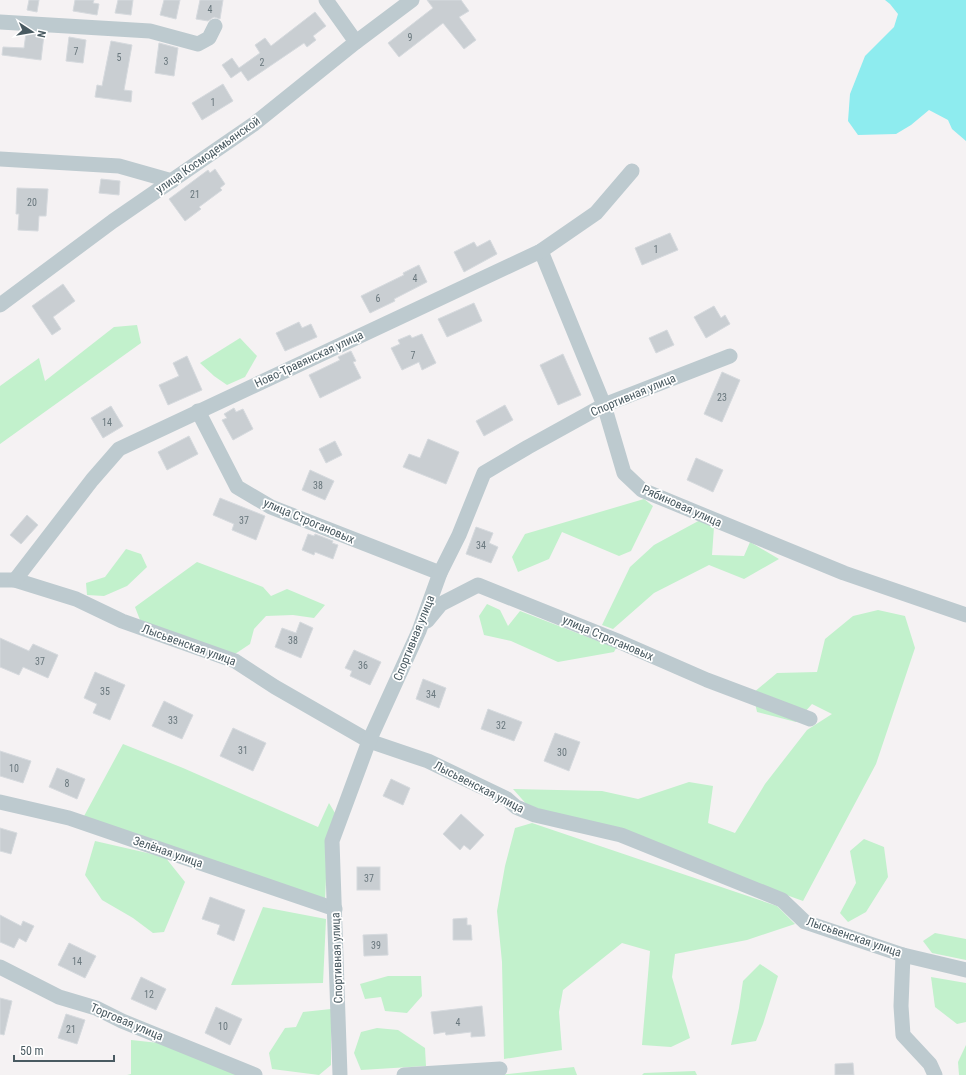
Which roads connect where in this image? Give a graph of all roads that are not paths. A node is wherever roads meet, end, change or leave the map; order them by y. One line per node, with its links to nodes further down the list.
1 (326, 0): 5 (street)
2 (412, 0): 5 (street, улица Космодемьянской)
3 (0, 22): 4 (street)
4 (215, 26)
5 (356, 42): 8 (street, улица Космодемьянской)
6 (0, 159): 8 (street)
7 (632, 171): 9 (street, Ново-Травянская улица)
8 (172, 181): 10 (street, улица Космодемьянской)
9 (541, 252): 12 (street, Рябиновая улица); 13 (street, Ново-Травянская улица)
10 (0, 305)
11 (730, 356): 12 (street, Спортивная улица)
12 (604, 405): 14 (street, Спортивная улица); 17 (street, Рябиновая улица)
13 (198, 411): 14 (street, улица Строгановых); 16 (street, Ново-Травянская улица)
14 (440, 573): 18 (street, Спортивная улица)
15 (0, 580): 16 (street, Лысьвенская улица)
16 (15, 580): 20 (street, Лысьвенская улица)
17 (966, 615)
18 (419, 632): 19 (street, улица Строгановых); 20 (street, Спортивная улица)
19 (810, 719)
20 (369, 741): 22 (street, Спортивная улица); 23 (street, Лысьвенская улица)
21 (0, 802): 22 (street, Зелёная улица)
22 (335, 909): 28 (street, Спортивная улица)
23 (903, 955): 25 (street, Лысьвенская улица); 30 (street)
24 (0, 967): 27 (street, Торговая улица)
25 (966, 970)
26 (500, 1069): 29 (street)
27 (255, 1075)
28 (340, 1075)
29 (404, 1075)
30 (935, 1075)

